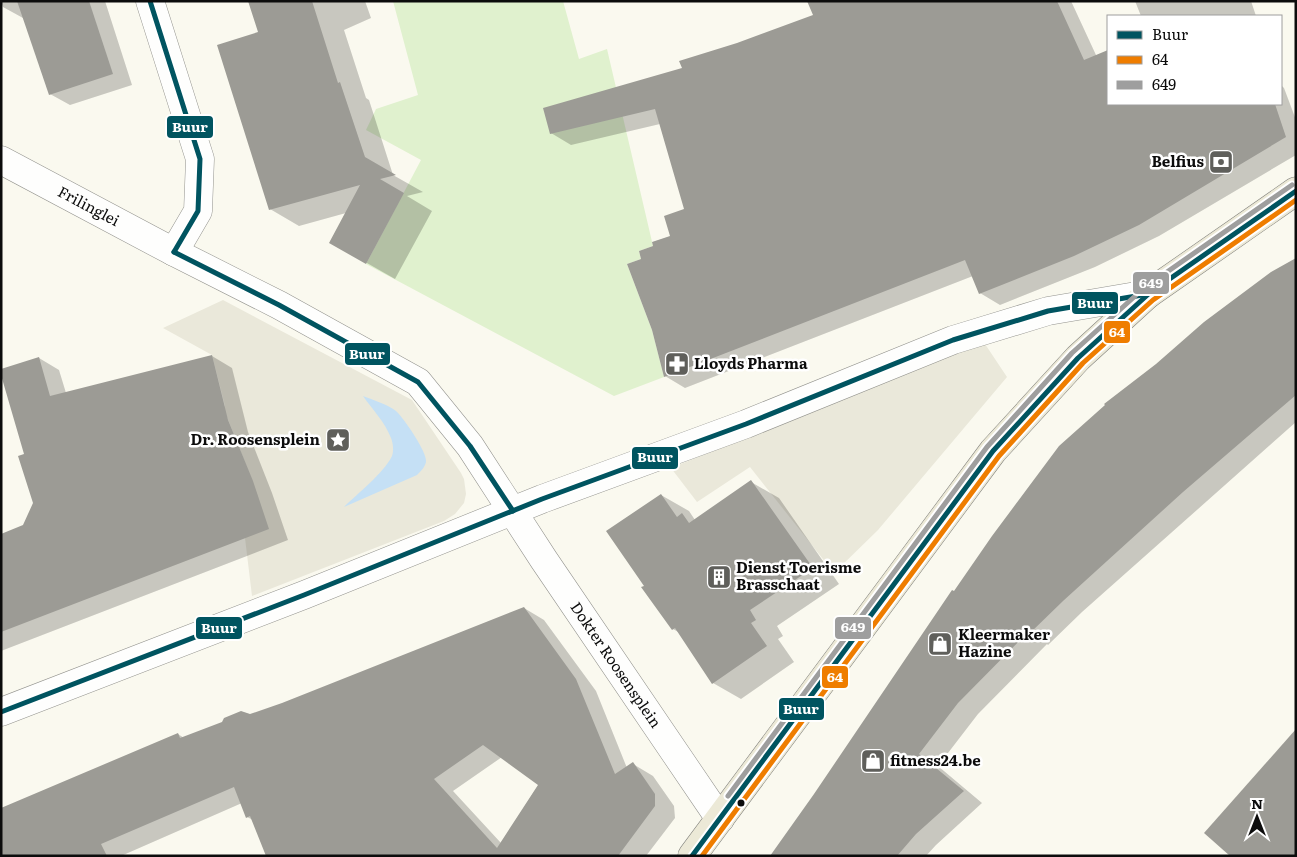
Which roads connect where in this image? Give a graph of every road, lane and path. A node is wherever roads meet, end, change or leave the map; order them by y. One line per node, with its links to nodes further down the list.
1 (150, 1): 4 (street)
2 (1, 160): 4 (street, Frilinglei)
3 (1296, 191): 5 (main road)
4 (174, 252): 6 (street, Dokter Roosensplein)
5 (1148, 294): 6 (street); 8 (main road)
6 (513, 511): 7 (street); 8 (street, Dokter Roosensplein)
7 (1, 712)
8 (720, 819): 9 (main road)
9 (692, 856)

